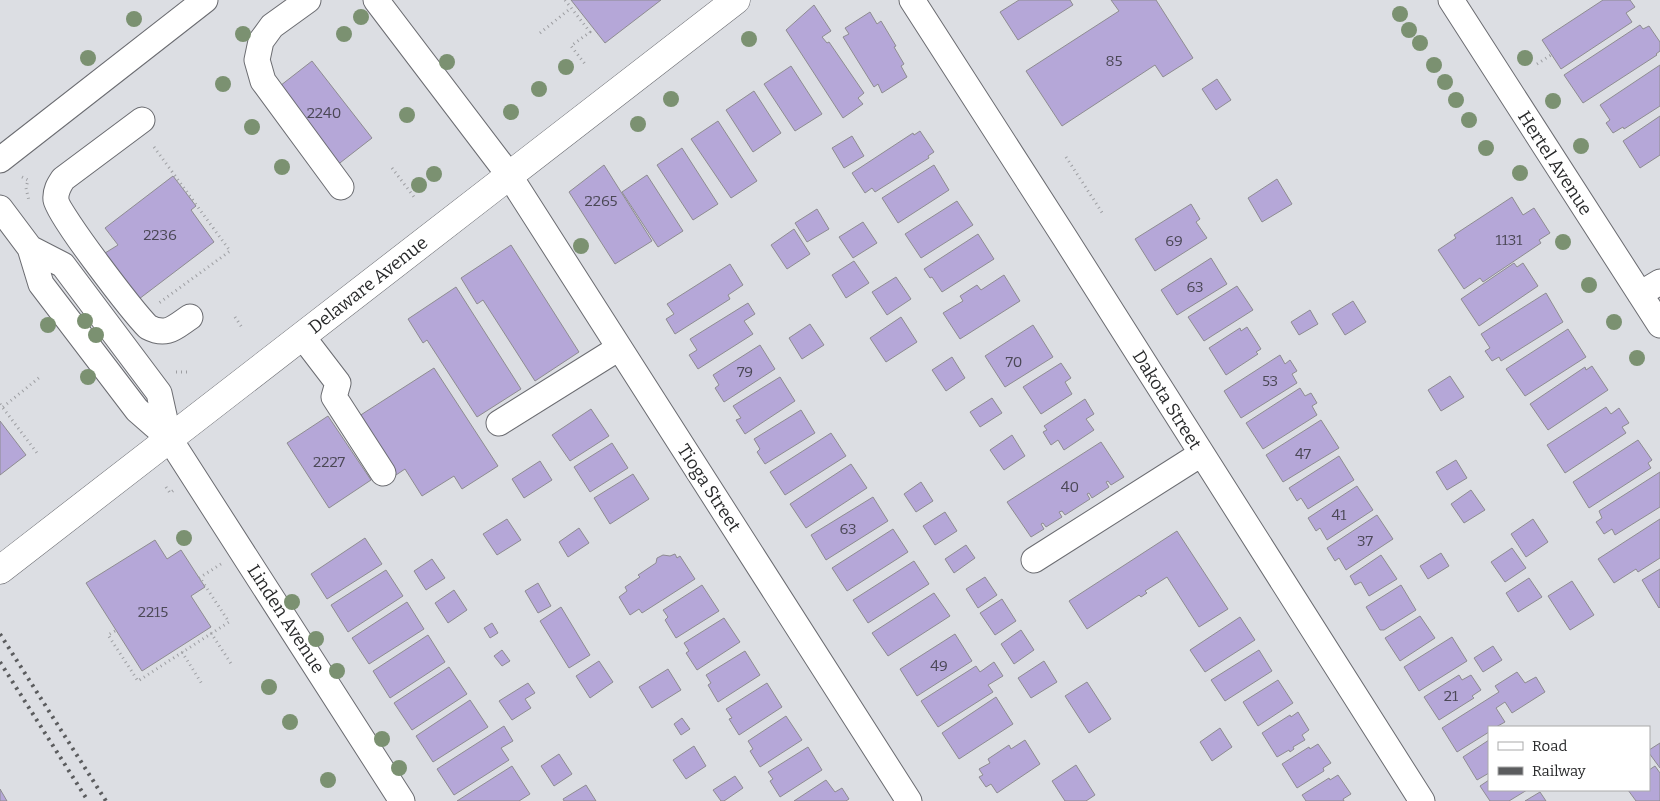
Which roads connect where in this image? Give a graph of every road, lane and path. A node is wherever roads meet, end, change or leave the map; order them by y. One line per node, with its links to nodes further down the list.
1 (205, 0): 16 (street)
2 (308, 0): 21 (street)
3 (376, 0): 18 (street, Tioga Street)
4 (565, 0): 8 (path)
5 (736, 0): 18 (main road, Delaware Avenue)
6 (912, 0): 42 (street, Dakota Street)
7 (1451, 0): 27 (street, Hertel Avenue)
8 (571, 8): 9 (path); 11 (path)
9 (540, 33)
10 (1551, 55): 12 (path)
11 (585, 64)
12 (1537, 64)
13 (142, 120): 29 (street)
14 (154, 147): 25 (path)
15 (1066, 157): 24 (path)
16 (0, 160)
17 (392, 168): 22 (path)
18 (509, 175): 33 (main road, Delaware Avenue); 34 (street, Tioga Street)
19 (22, 177): 20 (path)
20 (28, 180)
21 (340, 186)
22 (414, 197)
23 (0, 208): 40 (street)
24 (1102, 214)
25 (195, 276): 26 (path); 28 (path)
26 (198, 280)
27 (1650, 288): 31 (street, Hertel Avenue)
28 (158, 304)
29 (190, 317)
30 (235, 317): 32 (path)
31 (1660, 325)
32 (244, 329)
33 (302, 336): 40 (main road, Delaware Avenue); 43 (street)
34 (620, 348): 39 (street); 55 (street, Tioga Street)
35 (188, 372): 37 (path)
36 (40, 377): 38 (path)
37 (181, 377)
38 (1, 406): 41 (path)
39 (499, 423)
40 (169, 438): 48 (main road, Delaware Avenue); 54 (street, Linden Avenue)
41 (37, 453)
42 (1202, 454): 46 (street); 56 (street, Dakota Street)
43 (383, 473)
44 (166, 487): 45 (path)
45 (170, 493)
46 (1034, 560)
47 (225, 561): 50 (path)
48 (0, 570)
49 (115, 631): 51 (path)
50 (211, 633): 51 (path); 52 (path)
51 (182, 652): 53 (path)
52 (232, 665)
53 (202, 684)
54 (402, 801)
55 (909, 801)
56 (1422, 801)

